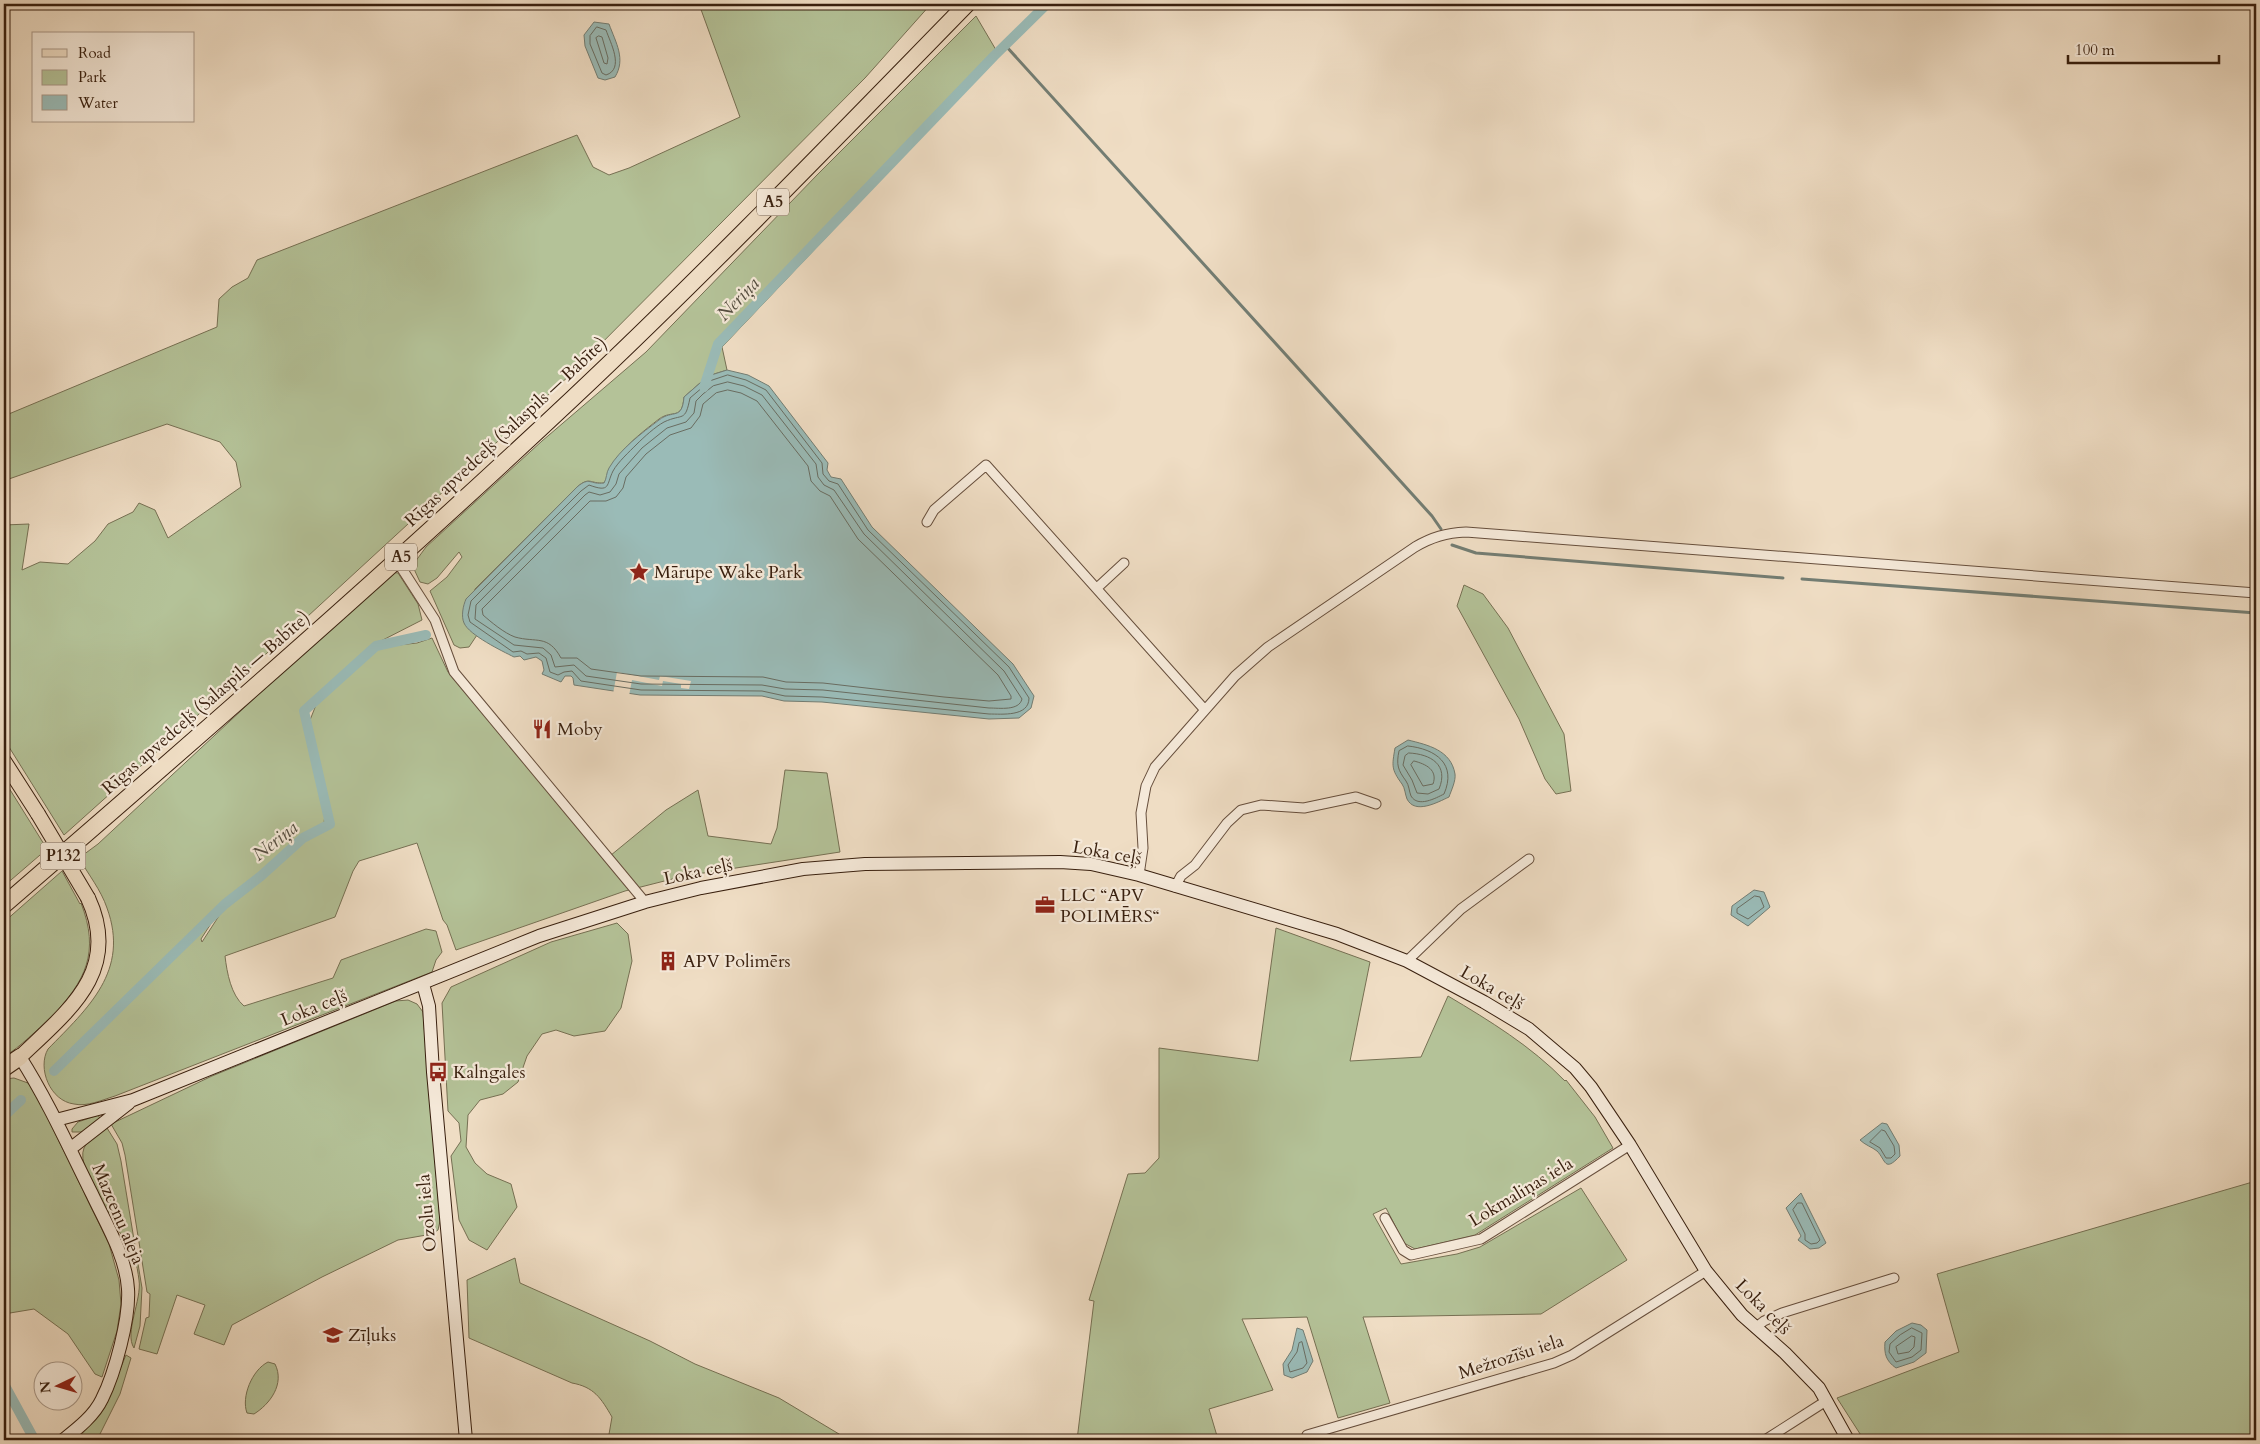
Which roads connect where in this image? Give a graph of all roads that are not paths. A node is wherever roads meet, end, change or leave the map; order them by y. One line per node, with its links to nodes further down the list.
1 (967, 4): 3 (highway, Rīgas apvedceļš (Salaspils — Babīte) / A5)
2 (927, 522): 5 (street)
3 (397, 561): 13 (highway, Rīgas apvedceļš (Salaspils — Babīte) / A5); 14 (street)
4 (1124, 563): 5 (street)
5 (1097, 588): 7 (street)
6 (2256, 593): 7 (street)
7 (1205, 710): 11 (street)
8 (4, 761): 18 (main road, P132, bridge)
9 (1376, 804): 12 (street)
10 (1529, 859): 16 (street)
11 (1140, 876): 12 (main road, Loka ceļš); 14 (main road, Loka ceļš)
12 (1175, 888): 16 (main road, Loka ceļš)
13 (11, 895): 15 (highway, Rīgas apvedceļš (Salaspils — Babīte) / A5)
14 (645, 902): 17 (main road, Loka ceļš)
15 (4, 905)
16 (1407, 962): 22 (main road, Loka ceļš)
17 (423, 984): 20 (main road, Loka ceļš); 31 (main road, Ozolu iela)
18 (20, 1057): 19 (highway); 21 (main road, Mazcenu aleja)
19 (4, 1068)
20 (133, 1100): 21 (main road, Loka ceļš); 23 (main road, Loka ceļš)
21 (56, 1120): 23 (main road, Mazcenu aleja)
22 (1630, 1145): 24 (street, Lokmaliņas iela); 25 (main road, Loka ceļš)
23 (70, 1149): 30 (main road, Mazcenu aleja)
24 (1385, 1218)
25 (1706, 1270): 27 (main road, Loka ceļš); 29 (street, Mežrozīšu iela)
26 (1894, 1278): 27 (street)
27 (1755, 1328): 28 (main road, Loka ceļš)
28 (1826, 1401): 34 (street); 35 (main road, Loka ceļš)
29 (1307, 1435)
30 (63, 1440)
31 (466, 1440)
32 (1285, 1440): 33 (street)
33 (1289, 1440)
34 (1765, 1440)
35 (1848, 1440)

